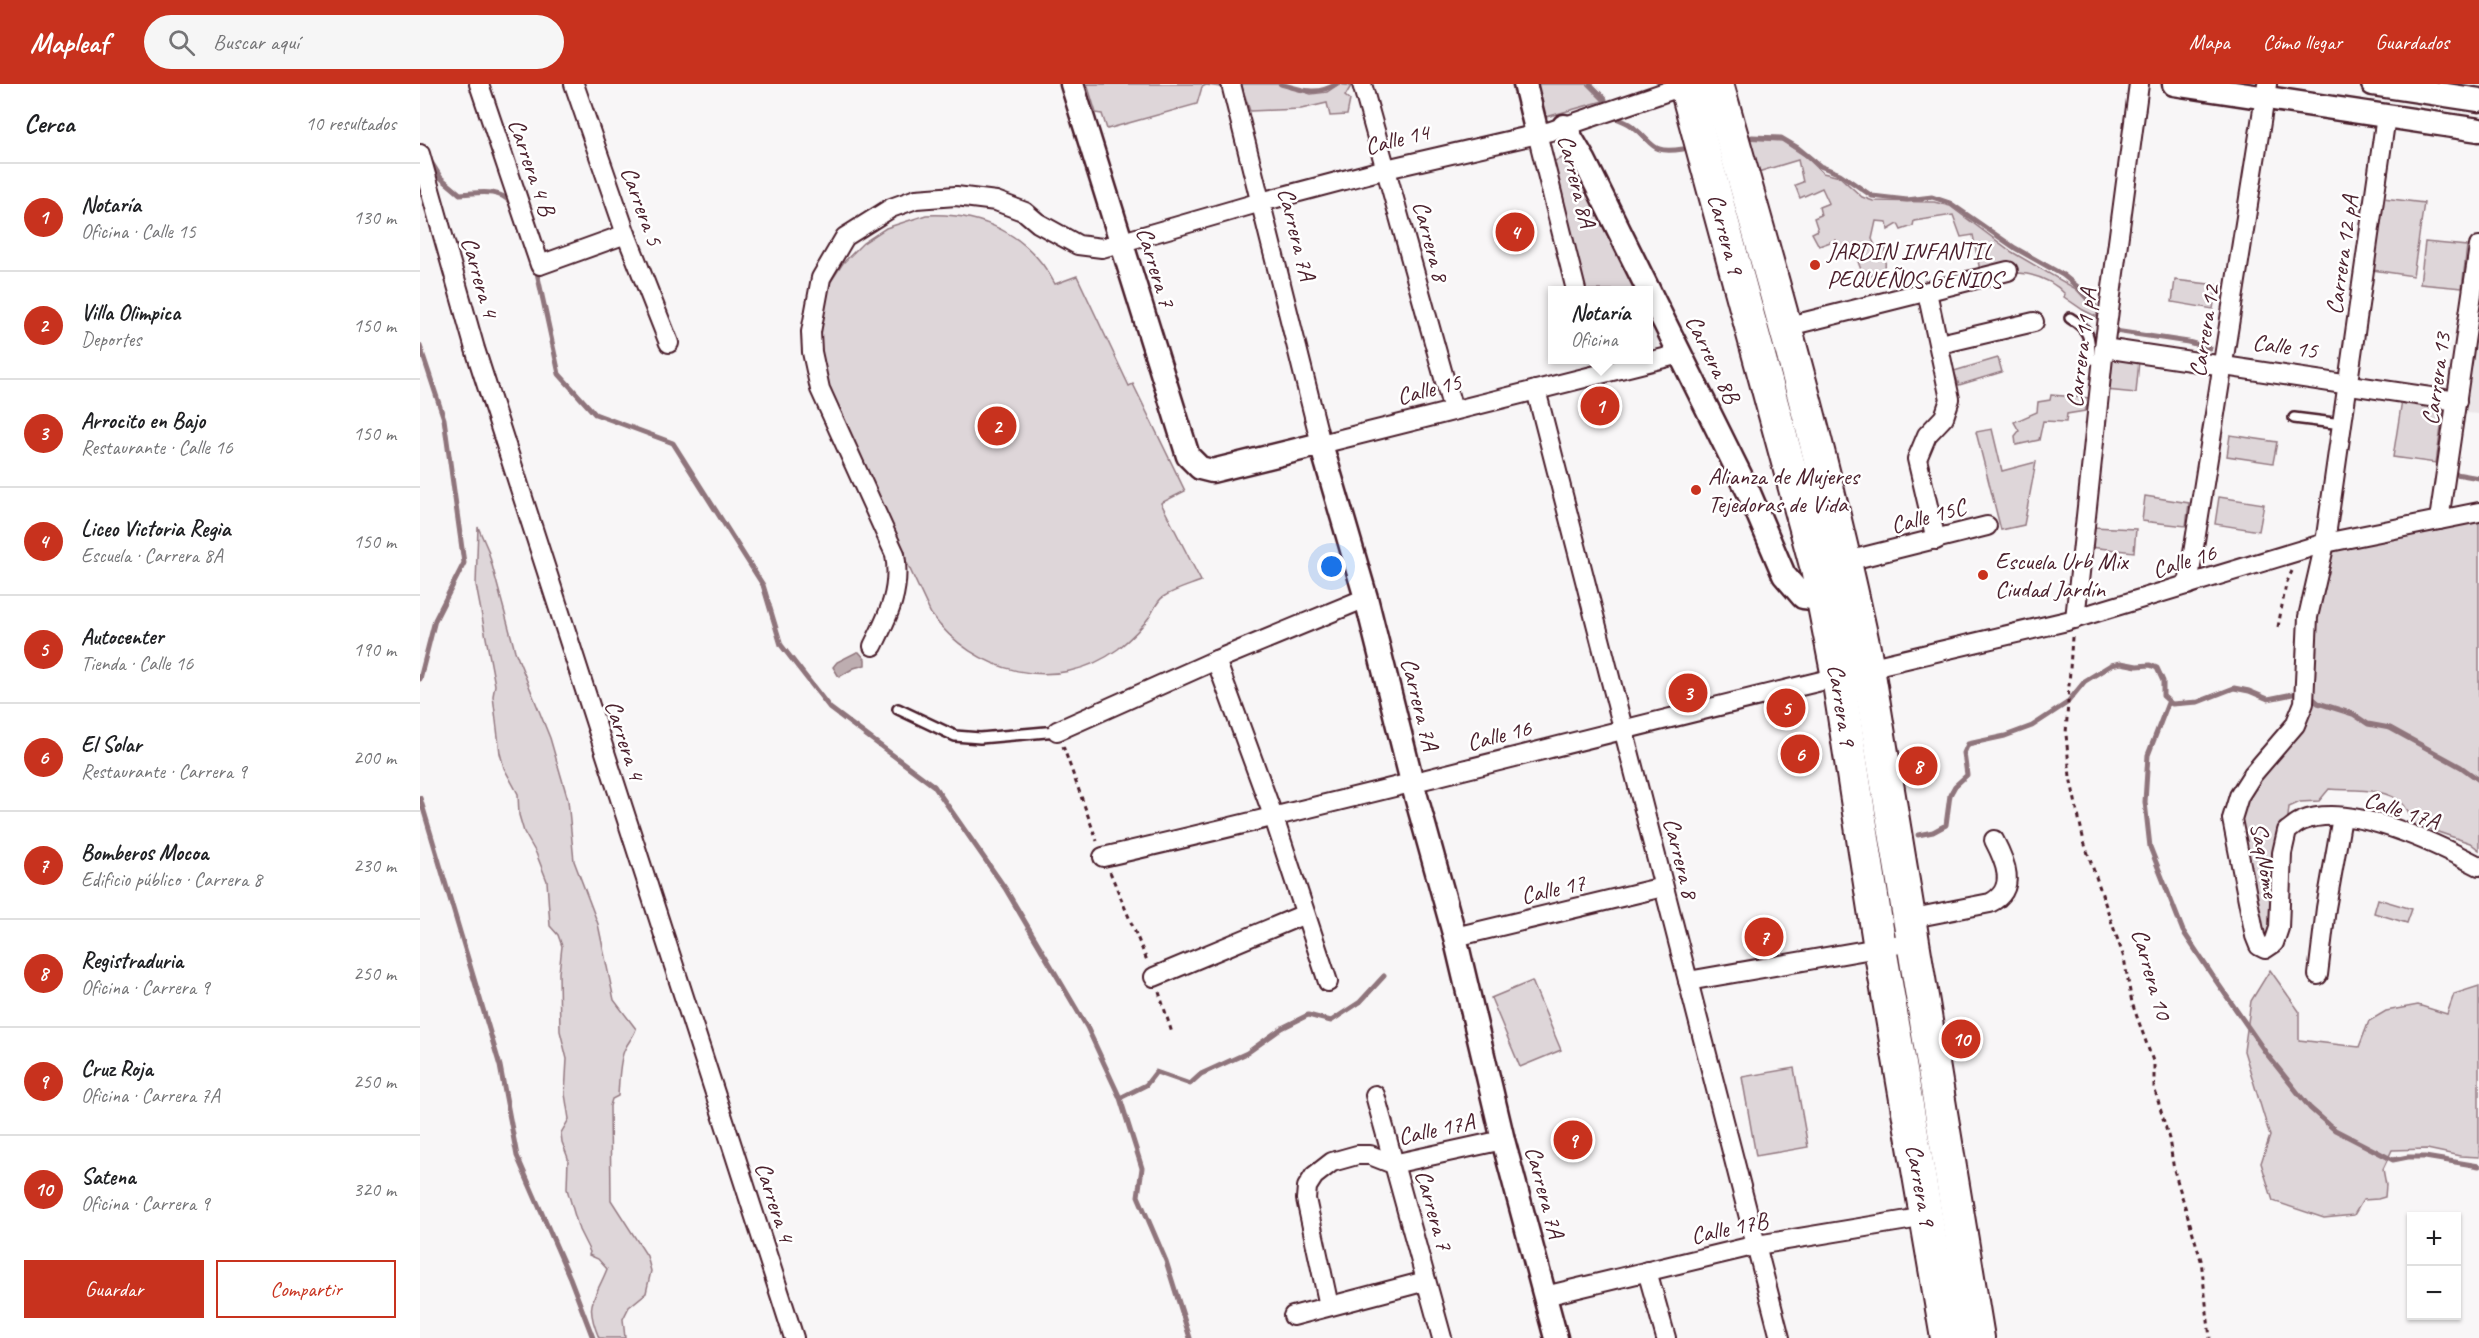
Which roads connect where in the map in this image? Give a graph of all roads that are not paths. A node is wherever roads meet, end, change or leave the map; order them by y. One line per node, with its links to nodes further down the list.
1 (479, 84): 21 (street, Carrera 4 B)
2 (574, 84): 21 (street, Carrera 5)
3 (1072, 84): 22 (street, Carrera 7)
4 (1231, 84): 20 (street, Carrera 7A)
5 (1362, 84): 19 (street, Carrera 8)
6 (1524, 84): 17 (street, Carrera 8A)
7 (1717, 84): 31 (highway, Carrera 9)
8 (2139, 84): 35 (street, Carrera 11 pA)
9 (2174, 84): 12 (street)
10 (2373, 84): 13 (street)
11 (1686, 85): 15 (street, Calle 14); 56 (highway, Carrera 9)
12 (2265, 90): 14 (street); 38 (street, Carrera 12)
13 (2479, 100)
14 (2386, 116): 16 (street); 40 (street, Carrera 12 pA)
15 (1564, 126): 17 (street, Calle 14); 26 (street, Carrera 8B)
16 (2479, 130)
17 (1537, 133): 19 (street, Calle 14); 25 (street, Carrera 8A)
18 (421, 158): 90 (street, Carrera 4)
19 (1386, 169): 20 (street, Calle 14); 43 (street, Carrera 8)
20 (1261, 202): 22 (street, Calle 14); 46 (street, Carrera 7A)
21 (626, 234): 32 (street, Carrera 5)
22 (1121, 243): 47 (street, Carrera 7); 58 (street, Calle 14)
23 (2479, 246): 42 (street, Carrera 13)
24 (2008, 272): 27 (street)
25 (1575, 286)
26 (1646, 286)
27 (1927, 292): 31 (street); 33 (street)
28 (1653, 299): 34 (street, Carrera 8B)
29 (2070, 318): 35 (lane)
30 (2034, 322): 33 (street)
31 (1785, 327): 53 (highway, Carrera 9)
32 (669, 344)
33 (1940, 344): 51 (street)
34 (1680, 354): 36 (street, Calle 15); 56 (street, Carrera 8B)
35 (2103, 354): 38 (street, Calle 15); 57 (street, Carrera 11 pA)
36 (1653, 358)
37 (1615, 364): 39 (street, Calle 15)
38 (2223, 364): 40 (street, Calle 15); 54 (street, Carrera 12)
39 (1595, 367): 41 (street, Calle 15)
40 (2348, 383): 42 (street, Calle 15); 45 (street, Carrera 12 pA)
41 (1536, 390): 43 (street, Calle 15); 63 (street, Carrera 8)
42 (2457, 401): 49 (street, Carrera 13)
43 (1453, 410): 46 (street, Calle 15)
44 (2294, 418): 45 (lane)
45 (2342, 424): 52 (street, Carrera 12 pA)
46 (1322, 444): 47 (street, Calle 15); 55 (street, Carrera 7A)
47 (1193, 463)
48 (2479, 512): 49 (street, Calle 16)
49 (2439, 520): 52 (street, Calle 16)
50 (1987, 526): 51 (street, Calle 15C)
51 (1936, 540): 53 (street, Calle 15C)
52 (2325, 543): 54 (street, Calle 16); 66 (street, SaqNome)
53 (1847, 561): 60 (highway, Carrera 9)
54 (2188, 585): 57 (street, Calle 16)
55 (1366, 598): 59 (street); 65 (street, Carrera 7A)
56 (1823, 599): 61 (highway, Carrera 9)
57 (2071, 620): 60 (street, Calle 16)
58 (873, 646)
59 (1216, 660): 64 (street); 67 (street)
60 (1868, 668): 73 (highway, Carrera 9)
61 (1838, 677): 63 (street, Calle 16); 75 (highway, Carrera 9)
62 (898, 709): 64 (lane)
63 (1624, 728): 65 (street, Calle 16); 71 (street, Carrera 8)
64 (1057, 731)
65 (1412, 782): 67 (street, Calle 16); 74 (street, Carrera 7A)
66 (2342, 817): 70 (street, Calle 17A); 76 (street)
67 (1274, 818): 69 (street, Calle 16); 72 (street)
68 (1994, 840): 73 (street)
69 (1103, 857)
70 (2479, 866)
71 (1663, 887): 74 (street, Calle 17); 78 (street, Carrera 8)
72 (1305, 914): 77 (street); 79 (street)
73 (1910, 931): 75 (street); 96 (highway, Carrera 9)
74 (1455, 937): 81 (street, Carrera 7A)
75 (1880, 948): 78 (street); 83 (highway, Carrera 9)
76 (2318, 975)
77 (1154, 977)
78 (1688, 981): 84 (street, Carrera 8)
79 (1328, 982)
80 (1375, 1095): 82 (street, Carrera 7)
81 (1503, 1140): 82 (street, Calle 17A); 87 (street, Carrera 7A)
82 (1393, 1164): 86 (street, Carrera 7); 88 (street, Calle 17A)
83 (1926, 1217): 84 (street, Calle 17B); 95 (highway, Carrera 9)
84 (1757, 1245): 85 (street, Calle 17B); 94 (street, Carrera 8)
85 (1647, 1271): 87 (street, Calle 17B); 93 (street)
86 (1426, 1281): 88 (street); 91 (street, Carrera 7)
87 (1545, 1296): 92 (street, Carrera 7A)
88 (1329, 1306): 89 (street)
89 (1293, 1316)
90 (794, 1338)
91 (1442, 1338)
92 (1556, 1338)
93 (1666, 1338)
94 (1780, 1338)
95 (1947, 1338)
96 (1978, 1338)

